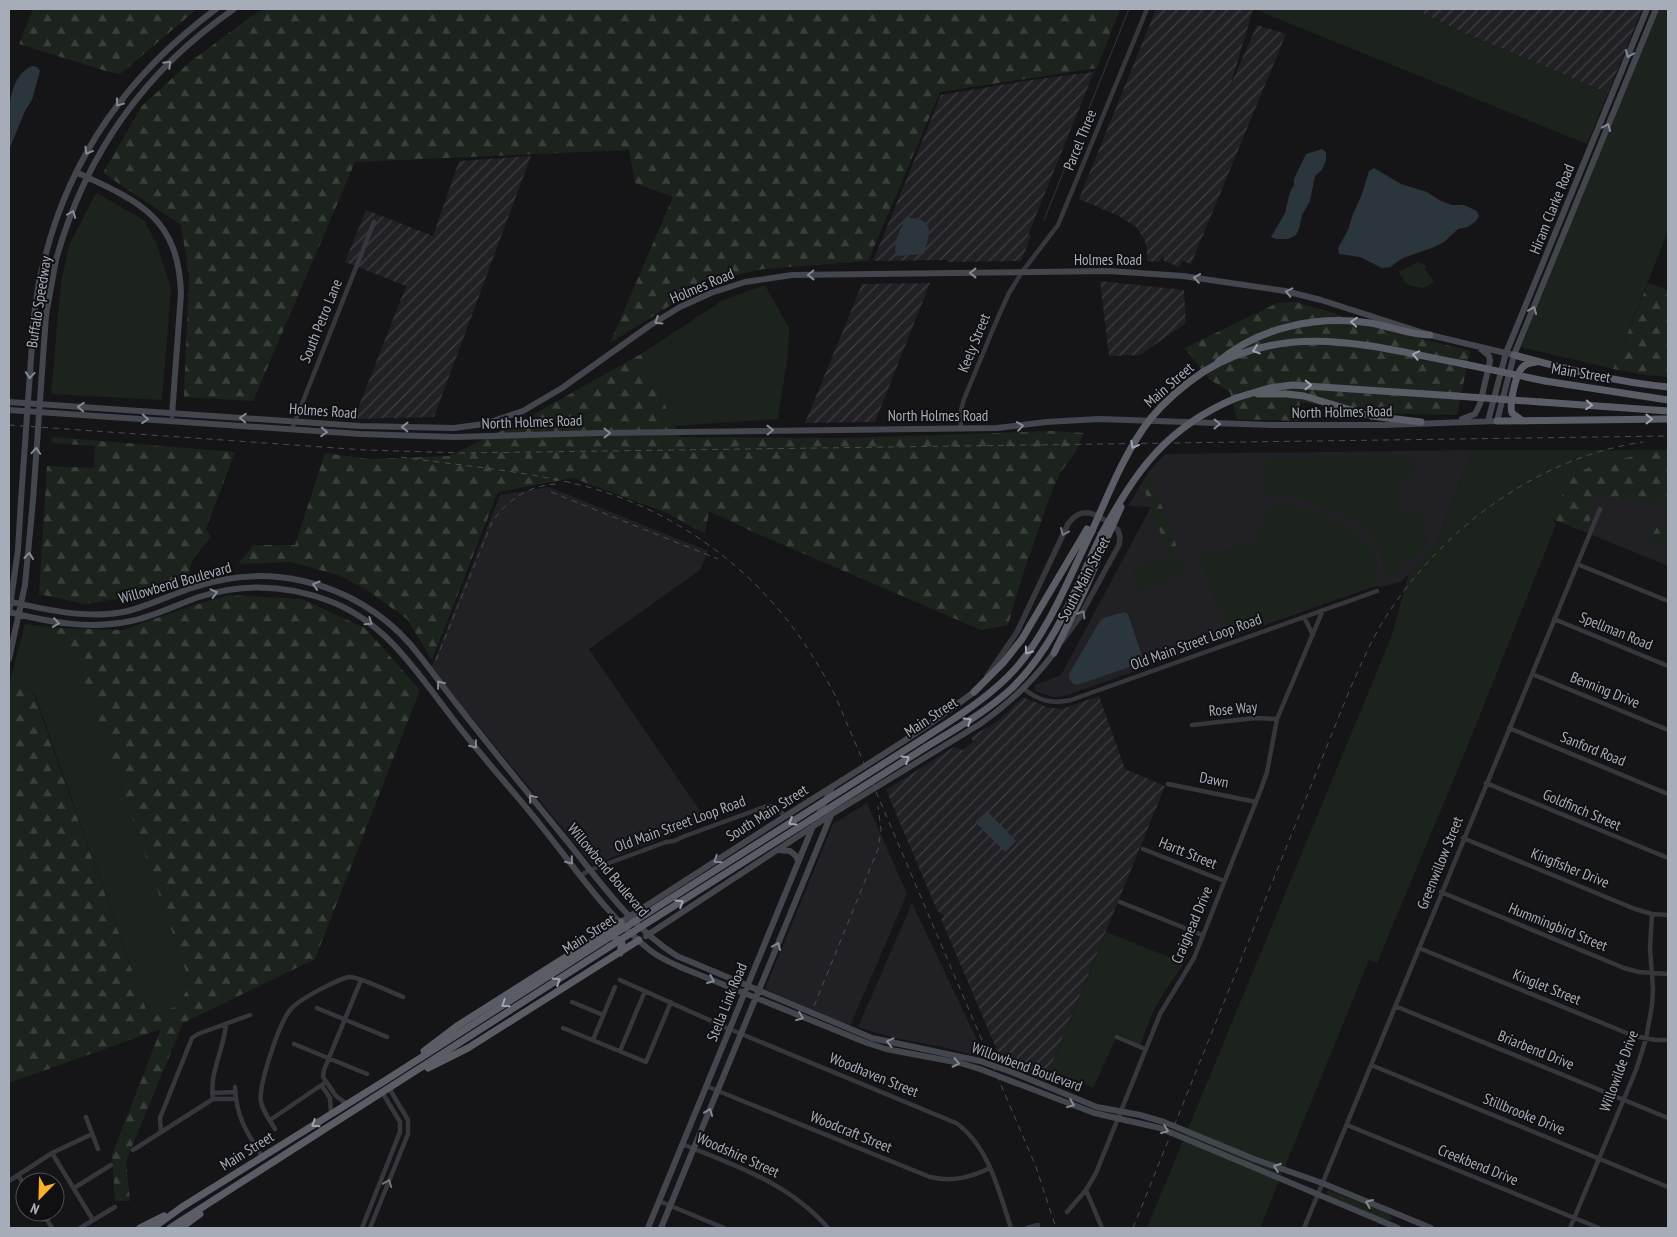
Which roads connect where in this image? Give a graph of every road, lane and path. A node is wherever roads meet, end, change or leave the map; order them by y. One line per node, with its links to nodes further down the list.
1 (216, 9): 8 (main road, Buffalo Speedway)
2 (234, 9): 9 (main road, Buffalo Speedway, one-way to 2)
3 (1147, 9): 19 (street, Parcel Three)
4 (1647, 9): 6 (main road, Hiram Clarke Road)
5 (1656, 9): 7 (main road, Hiram Clarke Road)
6 (1637, 34): 7 (main road); 10 (main road, Hiram Clarke Road, one-way to 10)
7 (1644, 36): 11 (main road, Hiram Clarke Road)
8 (144, 72): 9 (main road); 14 (main road, Buffalo Speedway, one-way to 14)
9 (153, 79): 15 (main road, Buffalo Speedway)
10 (1614, 91): 11 (main road); 12 (main road, Hiram Clarke Road)
11 (1621, 94): 13 (main road, Hiram Clarke Road, one-way to 11)
12 (1590, 149): 13 (main road); 16 (main road, Hiram Clarke Road)
13 (1597, 152): 17 (main road, Hiram Clarke Road)
14 (76, 172): 15 (main road); 56 (main road, Buffalo Speedway, one-way to 56, bridge)
15 (86, 177): 34 (main road); 58 (main road, Buffalo Speedway, one-way to 15, bridge)
16 (1564, 214): 17 (main road); 20 (main road, Hiram Clarke Road)
17 (1571, 217): 21 (main road, Hiram Clarke Road)
18 (374, 222): 41 (street, South Petro Lane)
19 (1022, 272): 22 (main road, Holmes Road, one-way to 19); 41 (main road, Holmes Road, one-way to 41); 43 (street, Keely Street)
20 (1535, 282): 21 (main road); 24 (main road, Hiram Clarke Road)
21 (1543, 285): 25 (main road, Hiram Clarke Road, one-way to 21)
22 (1430, 335): 23 (main road); 27 (highway, one-way to 27)
23 (1473, 346): 24 (main road); 37 (main road)
24 (1506, 353): 25 (main road); 38 (main road, Hiram Clarke Road)
25 (1514, 355): 26 (highway); 39 (main road, Hiram Clarke Road)
26 (1539, 362): 28 (highway); 40 (highway)
27 (1212, 367): 30 (highway, Main Street, one-way to 27, bridge); 47 (highway, Main Street, one-way to 47, bridge)
28 (1668, 386)
29 (1239, 397): 33 (highway, Main Street, one-way to 33, bridge); 42 (highway); 48 (highway, Main Street, bridge)
30 (1668, 400)
31 (9, 402): 34 (main road, Holmes Road, one-way to 31)
32 (9, 410): 36 (main road, Holmes Road, one-way to 36)
33 (1668, 411)
34 (172, 413): 36 (main road); 41 (main road, Holmes Road, one-way to 34)
35 (1668, 419): 40 (highway, one-way to 35)
36 (172, 421): 44 (main road, Holmes Road)
37 (1456, 421): 38 (main road); 42 (main road)
38 (1488, 421): 39 (main road)
39 (1497, 421): 40 (highway)
40 (1523, 421)
41 (295, 422): 44 (street, South Petro Lane)
42 (1421, 422): 43 (main road, North Holmes Road, one-way to 42)
43 (961, 428): 45 (main road, North Holmes Road, one-way to 43)
44 (292, 430): 45 (main road, Holmes Road, one-way to 45)
45 (454, 437)
46 (1600, 508): 49 (street, Greenwillow Street)
47 (1089, 530): 75 (highway); 116 (highway, Main Street, one-way to 116, bridge)
48 (1104, 537): 70 (highway); 160 (highway, Main Street, one-way to 48, bridge)
49 (1577, 564): 55 (street); 65 (street, Greenwillow Street)
50 (255, 576): 51 (main road); 52 (main road, Willowbend Boulevard, one-way to 50); 54 (main road, Willowbend Boulevard)
51 (255, 587): 57 (main road, Willowbend Boulevard); 59 (main road, Willowbend Boulevard, one-way to 51)
52 (336, 591): 57 (main road); 68 (main road, Willowbend Boulevard)
53 (1377, 591): 60 (street, Old Main Street Loop Road)
54 (174, 595): 59 (main road); 62 (main road, Willowbend Boulevard)
55 (1668, 601)
56 (11, 602): 58 (main road, Willowbend Boulevard); 61 (main road, Buffalo Speedway)
57 (332, 602): 69 (main road, Willowbend Boulevard, one-way to 69)
58 (22, 604): 62 (main road, Willowbend Boulevard); 63 (main road, Buffalo Speedway)
59 (178, 606): 66 (main road, Willowbend Boulevard)
60 (1323, 610): 64 (street, Old Main Street Loop Road); 67 (street, Craighead Drive)
61 (9, 612): 63 (main road, Willowbend Boulevard)
62 (94, 614): 66 (main road)
63 (20, 615): 66 (main road, Willowbend Boulevard, one-way to 66); 71 (main road, Buffalo Speedway)
64 (1304, 617): 67 (street); 74 (street, Old Main Street Loop Road)
65 (1554, 619): 72 (street, Spellman Road); 73 (street, Greenwillow Street)
66 (94, 625)
67 (1313, 635): 78 (street, Craighead Drive)
68 (410, 644): 69 (main road); 76 (main road, Willowbend Boulevard, one-way to 68)
69 (400, 650): 77 (main road, Willowbend Boulevard)
70 (1054, 653): 74 (main road, South Main Street); 75 (street, South Main Street, one-way to 75)
71 (9, 659)
72 (1668, 666)
73 (1532, 674): 80 (street, Greenwillow Street); 81 (street, Benning Drive)
74 (1024, 689): 89 (main road, South Main Street)
75 (974, 692): 83 (main road, South Main Street)
76 (460, 708): 77 (main road); 82 (main road, Willowbend Boulevard)
77 (451, 717): 84 (main road, Willowbend Boulevard, one-way to 84)
78 (1276, 719): 79 (street, Rose Way); 90 (street, Craighead Drive)
79 (1192, 725)
80 (1509, 728): 85 (street, Greenwillow Street); 88 (street, Sanford Road)
81 (1668, 730)
82 (514, 776): 84 (main road); 93 (main road, Willowbend Boulevard, one-way to 82)
83 (843, 780): 87 (main road, South Main Street); 89 (main road)
84 (505, 783): 94 (main road, Willowbend Boulevard)
85 (1486, 783): 96 (street, Greenwillow Street); 99 (street, Goldfinch Street)
86 (1168, 784): 90 (street, Dawn)
87 (832, 787): 92 (main road, South Main Street); 95 (main road, Stella Link Road)
88 (1668, 794)
89 (856, 799): 91 (main road, South Main Street)
90 (1256, 802): 103 (street, Craighead Drive)
91 (832, 814): 95 (main road, South Main Street); 106 (main road, Stella Link Road)
92 (785, 816): 101 (street, Old Main Street Loop Road); 108 (main road, South Main Street, one-way to 108)
93 (549, 819): 94 (main road); 101 (main road, Willowbend Boulevard)
94 (541, 826): 102 (main road, Willowbend Boulevard, one-way to 102)
95 (812, 827): 98 (main road, South Main Street); 100 (main road, Stella Link Road)
96 (1463, 838): 104 (street, Greenwillow Street); 109 (street, Kingfisher Drive)
97 (1143, 849): 103 (street, Hartt Street)
98 (777, 850): 100 (main road); 113 (main road, South Main Street)
99 (1668, 858)
100 (798, 861): 105 (main road, Stella Link Road)
101 (590, 870): 102 (street, Old Main Street Loop Road); 111 (main road, Willowbend Boulevard)
102 (581, 875): 112 (main road, Willowbend Boulevard)
103 (1224, 881): 115 (street, Craighead Drive)
104 (1441, 892): 118 (street, Greenwillow Street); 122 (street, Hummingbird Street)
105 (785, 894): 106 (main road); 126 (main road, Stella Link Road)
106 (797, 898): 129 (main road, Stella Link Road, one-way to 106)
107 (1120, 902): 115 (street)
108 (649, 904): 111 (main road, South Main Street); 113 (main road)
109 (1652, 914): 110 (street, Kingfisher Drive); 122 (street, Willowilde Drive)
110 (1668, 915)
111 (630, 917): 112 (main road, South Main Street); 114 (main road, Willowbend Boulevard)
112 (621, 922): 116 (highway); 117 (main road, Willowbend Boulevard)
113 (664, 924): 114 (main road, South Main Street)
114 (647, 935): 117 (main road, South Main Street); 120 (main road, Willowbend Boulevard)
115 (1202, 935): 152 (street, Craighead Drive)
116 (605, 936): 119 (highway); 172 (highway, Main Street, one-way to 172)
117 (639, 940): 119 (highway); 121 (main road, Willowbend Boulevard)
118 (1419, 948): 135 (street, Greenwillow Street); 148 (street, Kinglet Street)
119 (620, 953): 160 (highway)
120 (688, 962): 121 (main road); 126 (main road, Willowbend Boulevard)
121 (685, 970): 130 (main road, Willowbend Boulevard, one-way to 130)
122 (1652, 973): 123 (street, Hummingbird Street); 148 (street, Willowilde Drive)
123 (1668, 974)
124 (361, 980): 131 (street); 139 (street); 177 (street)
125 (620, 980): 128 (street, Woodhaven Street)
126 (748, 986): 129 (main road, Willowbend Boulevard); 130 (main road, Stella Link Road)
127 (615, 987): 138 (street)
128 (645, 990): 134 (street, Woodhaven Street); 153 (street)
129 (759, 991): 132 (main road, Stella Link Road); 143 (main road, Willowbend Boulevard)
130 (744, 994): 132 (main road, Willowbend Boulevard); 142 (main road, Stella Link Road)
131 (403, 997)
132 (755, 999): 144 (main road, Stella Link Road); 147 (main road, Willowbend Boulevard, one-way to 147)
133 (572, 1002): 138 (street)
134 (672, 1002): 142 (street, Woodhaven Street); 153 (street)
135 (1395, 1006): 156 (street, Greenwillow Street); 171 (street, Briarbend Drive)
136 (317, 1008): 139 (street)
137 (250, 1015): 140 (street)
138 (603, 1015): 149 (street)
139 (345, 1019): 145 (street); 154 (street)
140 (226, 1024): 166 (street); 180 (street)
141 (563, 1028): 149 (street)
142 (730, 1030): 144 (street, Woodhaven Street); 162 (main road, Stella Link Road)
143 (853, 1030): 147 (main road); 155 (main road, Willowbend Boulevard, one-way to 143)
144 (741, 1034): 164 (main road, Stella Link Road); 193 (street, Woodhaven Street)
145 (387, 1037)
146 (1117, 1037): 152 (street)
147 (850, 1038): 157 (main road, Willowbend Boulevard, one-way to 157)
148 (1646, 1039): 150 (street, Kinglet Street); 171 (street, Willowilde Drive)
149 (592, 1040): 153 (street)
150 (1668, 1040)
151 (294, 1044): 154 (street)
152 (1145, 1049): 174 (street, Craighead Drive)
153 (620, 1051)
154 (329, 1058): 158 (street); 159 (street)
155 (982, 1062): 157 (main road); 167 (main road, Willowbend Boulevard)
156 (1371, 1065): 178 (street, Greenwillow Street); 190 (street, Stillbrooke Drive)
157 (980, 1069): 167 (main road, Willowbend Boulevard)
158 (367, 1074)
159 (326, 1082): 161 (street); 165 (street)
160 (398, 1082): 163 (highway, Main Street)
161 (322, 1086): 168 (street); 177 (street)
162 (706, 1086): 164 (street, Woodcraft Street); 183 (main road, Stella Link Road)
163 (385, 1090): 182 (street); 184 (street); 197 (highway, Main Street)
164 (717, 1091): 185 (main road, Stella Link Road, one-way to 164); 193 (street, Woodcraft Street)
165 (333, 1092): 168 (street); 172 (street)
166 (212, 1093): 169 (street); 170 (street)
167 (1053, 1093): 174 (main road, Willowbend Boulevard)
168 (328, 1096): 173 (street)
169 (213, 1099): 170 (street); 180 (street)
170 (235, 1099): 189 (street)
171 (1623, 1099): 176 (street, Briarbend Drive); 190 (street, Willowilde Drive)
172 (347, 1104): 173 (highway, Main Street)
173 (331, 1114): 189 (highway, Main Street, one-way to 189)
174 (1119, 1116): 191 (main road, Willowbend Boulevard); 200 (street, Craighead Drive)
175 (86, 1117): 181 (street)
176 (1668, 1118)
177 (270, 1120): 179 (street)
178 (1347, 1124): 196 (street, Greenwillow Street); 210 (street, Creekbend Drive)
179 (275, 1129)
180 (161, 1132): 187 (street)
181 (92, 1134): 186 (street); 188 (street)
182 (396, 1144): 184 (street); 206 (street)
183 (682, 1144): 185 (street, Woodshire Street); 202 (main road, Stella Link Road)
184 (403, 1147): 208 (street, one-way to 184)
185 (694, 1148): 203 (main road, Stella Link Road); 223 (street, Woodshire Street)
186 (98, 1149)
187 (133, 1150)
188 (52, 1153): 194 (street); 199 (street)
189 (263, 1158): 205 (highway, Main Street)
190 (1599, 1158): 198 (street, Stillbrooke Drive); 210 (street, Willowilde Drive)
191 (1253, 1162): 195 (main road, Willowbend Boulevard); 196 (main road, Willowbend Boulevard, one-way to 191)
192 (111, 1165): 199 (street)
193 (990, 1168): 224 (street, Woodhaven Street)
194 (23, 1172)
195 (1287, 1181): 196 (main road); 201 (main road, Willowbend Boulevard)
196 (1322, 1184): 201 (street, Greenwillow Street); 209 (main road, Willowbend Boulevard, one-way to 196)
197 (236, 1186): 216 (highway, Main Street); 217 (highway)
198 (1668, 1187)
199 (74, 1188): 211 (street)
200 (1086, 1190): 207 (street, Craighead Drive); 226 (street)
201 (1318, 1195): 227 (street, Greenwillow Street); 228 (main road, Willowbend Boulevard)
202 (659, 1201): 203 (street); 220 (main road, Stella Link Road)
203 (670, 1205): 221 (main road, Stella Link Road); 222 (street)
204 (115, 1206): 211 (street)
205 (182, 1207): 214 (highway); 215 (highway, Main Street)
206 (369, 1210): 208 (street); 218 (street)
207 (1067, 1212)
208 (376, 1213): 219 (street)
209 (1399, 1215): 228 (main road); 229 (main road, Willowbend Boulevard)
210 (1574, 1218): 230 (street, Willowilde Drive); 231 (street, Creekbend Drive)
211 (93, 1220): 213 (street)
212 (1038, 1225): 225 (street)
213 (80, 1228)
214 (140, 1228)
215 (154, 1228)
216 (170, 1228)
217 (181, 1228)
218 (362, 1228)
219 (370, 1228)
220 (648, 1228)
221 (660, 1228)
222 (724, 1228)
223 (828, 1228)
224 (1011, 1228)
225 (1027, 1228)
226 (1102, 1228)
227 (1304, 1228)
228 (1396, 1228)
229 (1431, 1228)
230 (1570, 1228)
231 (1599, 1228)

